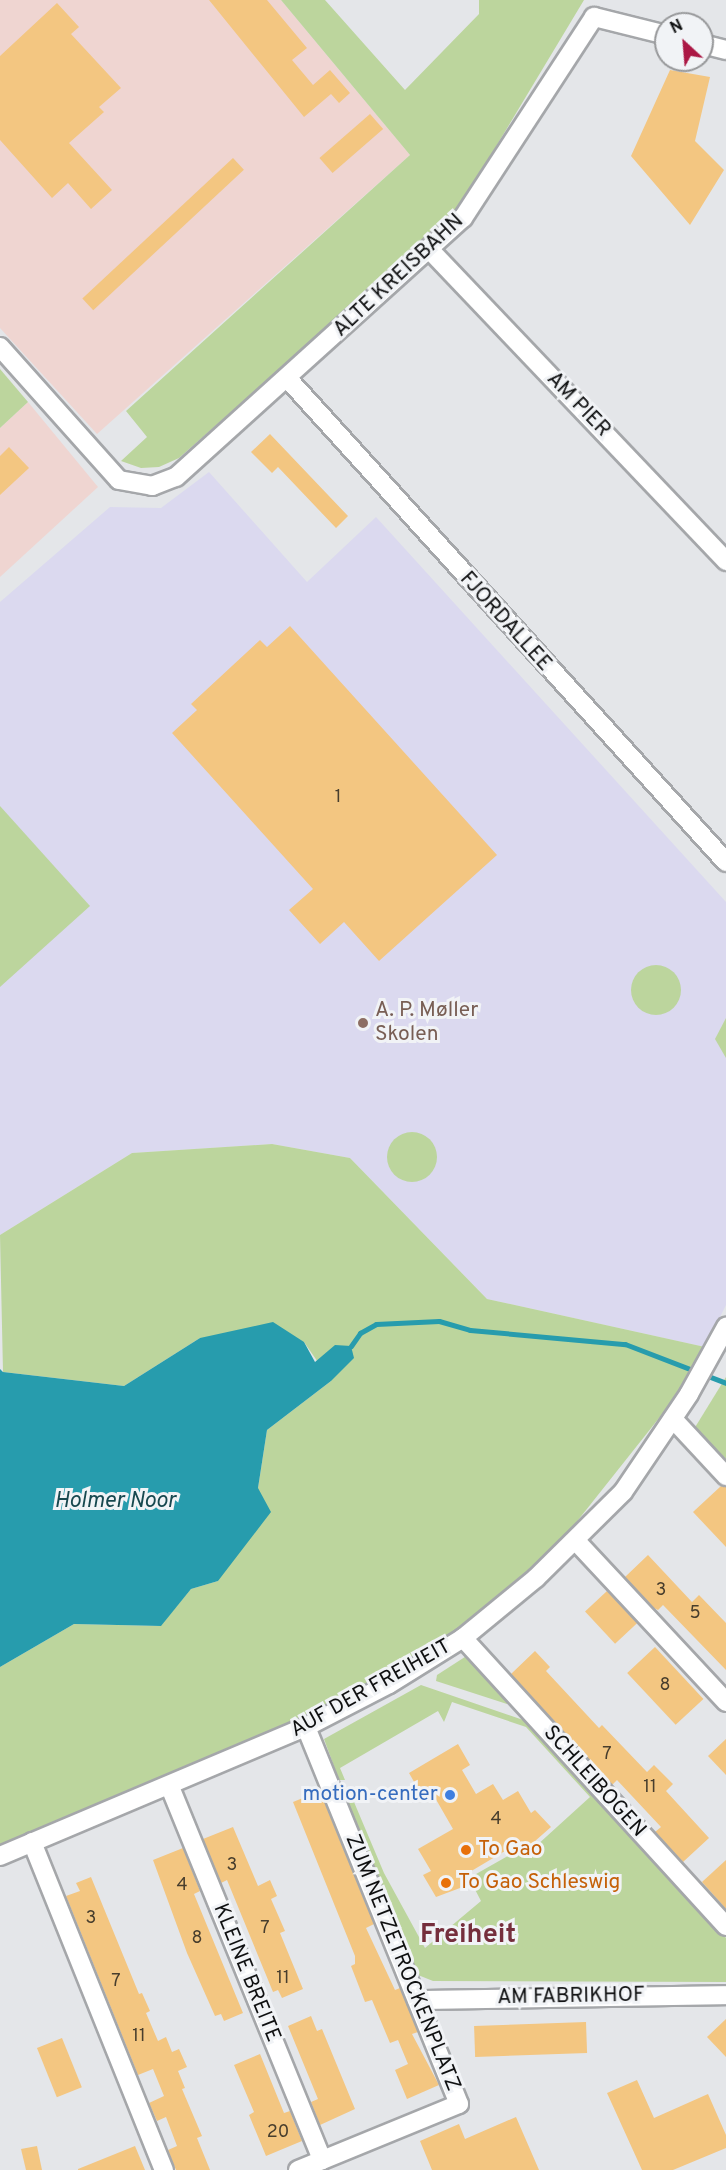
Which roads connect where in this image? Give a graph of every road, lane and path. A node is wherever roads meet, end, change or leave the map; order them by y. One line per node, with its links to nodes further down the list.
1 (654, 32): 2 (street, ALTE KREISBAHN)
2 (429, 249): 4 (street, ALTE KREISBAHN); 5 (street, AM PIER)
3 (0, 347): 4 (street, ALTE KREISBAHN)
4 (288, 379): 6 (street, FJORDALLEE)
5 (726, 561)
6 (726, 862)
7 (726, 1327): 8 (street, AUF DER FREIHEIT)
8 (673, 1419): 9 (street); 10 (street, AUF DER FREIHEIT)
9 (726, 1476)
10 (576, 1541): 11 (street, AUF DER FREIHEIT); 12 (street)
11 (463, 1638): 13 (street, AUF DER FREIHEIT); 17 (street, SCHLEIBOGEN)
12 (726, 1702)
13 (306, 1727): 14 (street, AUF DER FREIHEIT); 19 (street, ZUM NETZETROCKENPLATZ)
14 (170, 1787): 15 (street, AUF DER FREIHEIT); 20 (street, KLEINE BREITE)
15 (32, 1842): 16 (street, AUF DER FREIHEIT); 21 (street)
16 (0, 1856)
17 (726, 1926)
18 (726, 1995): 19 (street, AM FABRIKHOF)
19 (417, 2000): 20 (street, ZUM NETZETROCKENPLATZ)
20 (322, 2160): 22 (street, ZUM NETZETROCKENPLATZ)
21 (164, 2170)
22 (298, 2170)

